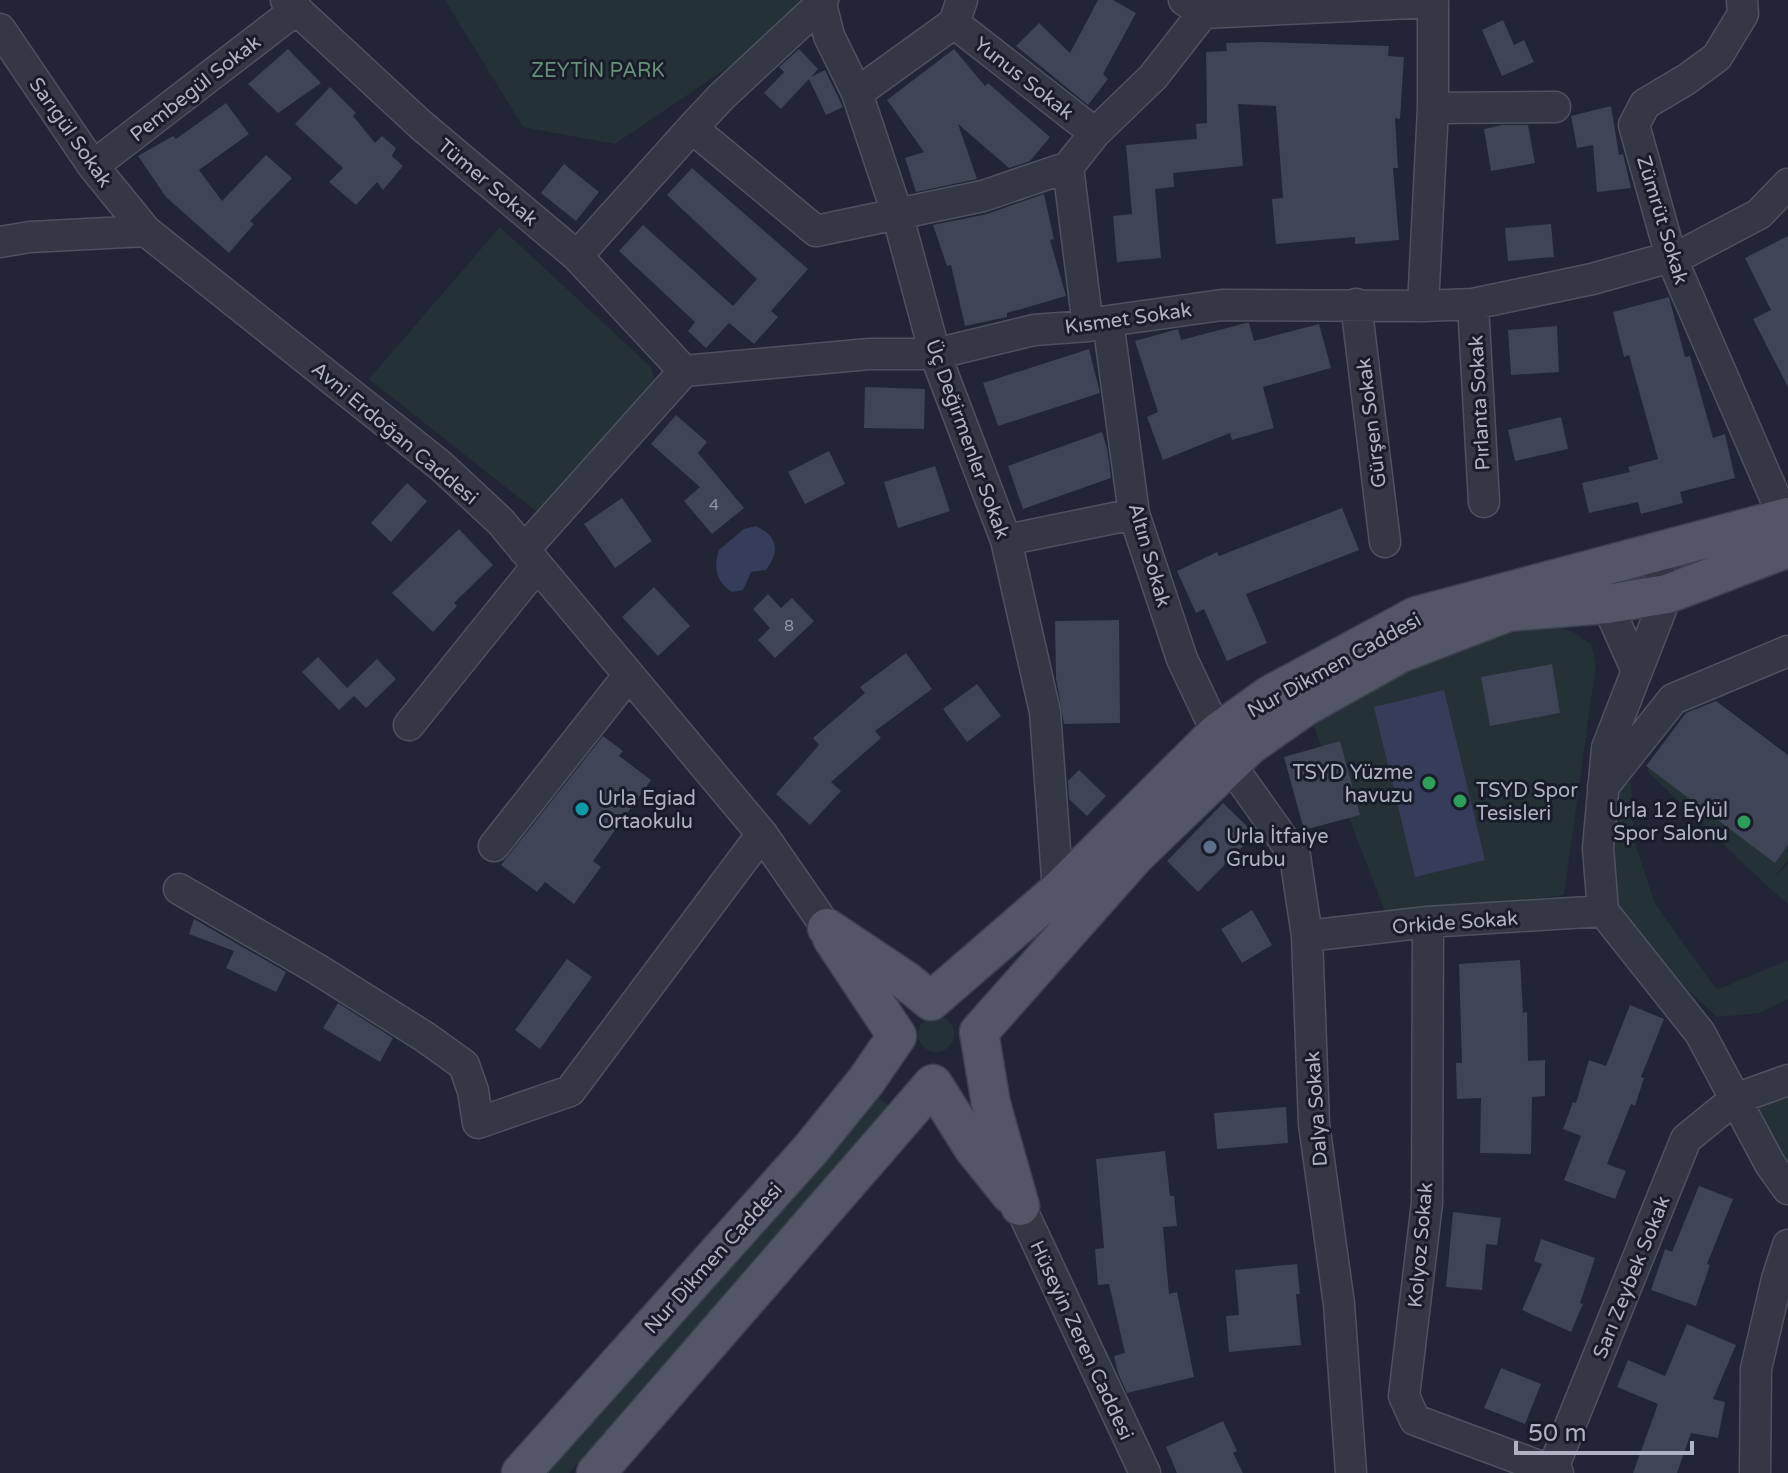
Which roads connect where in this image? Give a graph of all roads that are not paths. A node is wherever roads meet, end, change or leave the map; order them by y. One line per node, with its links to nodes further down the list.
1 (1742, 0): 19 (street, Zümrüt Sokak)
2 (822, 2): 7 (street, Üç Değirmenler Sokak); 10 (street)
3 (291, 5): 12 (street, Pembegül Sokak); 18 (street, Tümer Sokak)
4 (1194, 7): 9 (street); 11 (street)
5 (958, 11): 7 (street); 11 (street, Yunus Sokak)
6 (0, 29): 12 (street, Sarıgül Sokak)
7 (857, 93): 15 (street, Üç Değirmenler Sokak)
8 (1555, 107): 9 (street)
9 (1433, 108): 22 (street)
10 (692, 128): 15 (street); 18 (street)
11 (1095, 133): 13 (street)
12 (93, 166): 16 (street, Sarıgül Sokak)
13 (1068, 167): 15 (street); 23 (street, Altın Sokak)
14 (1788, 184): 19 (street, Kısmet Sokak)
15 (897, 213): 24 (street, Üç Değirmenler Sokak)
16 (146, 231): 17 (street); 32 (street, Avni Erdoğan Caddesi)
17 (0, 242)
18 (577, 256): 25 (street, Tümer Sokak)
19 (1671, 257): 21 (street, Kısmet Sokak); 28 (street, Zümrüt Sokak)
20 (1356, 304): 22 (street, Kısmet Sokak); 23 (street, Kısmet Sokak); 30 (street, Gürşen Sokak)
21 (1473, 304): 22 (street, Kısmet Sokak); 26 (street, Pırlanta Sokak)
22 (1423, 306)
23 (1098, 324): 24 (street, Kısmet Sokak); 27 (street, Altın Sokak)
24 (935, 354): 25 (street, Kısmet Sokak); 29 (street, Üç Değirmenler Sokak)
25 (684, 371): 32 (street)
26 (1484, 502)
27 (1134, 514): 29 (street); 39 (street, Altın Sokak)
28 (1787, 528): 31 (main road, Nur Dikmen Caddesi); 34 (main road, Nur Dikmen Caddesi)
29 (1006, 540): 44 (street, Üç Değirmenler Sokak)
30 (1385, 542)
31 (1652, 553): 33 (main road, Nur Dikmen Caddesi); 34 (street)
32 (530, 558): 37 (street, Avni Erdoğan Caddesi); 38 (street)
33 (1603, 586): 34 (main road, Nur Dikmen Caddesi); 36 (street); 39 (main road, Nur Dikmen Caddesi)
34 (1667, 594): 36 (street)
35 (1788, 651): 40 (street)
36 (1636, 669): 40 (street)
37 (629, 675): 41 (street, Avni Erdoğan Caddesi); 42 (street)
38 (409, 725)
39 (1224, 749): 44 (main road, Nur Dikmen Caddesi); 48 (street, Dalya Sokak); 50 (main road, Nur Dikmen Caddesi)
40 (1602, 789): 45 (street)
41 (762, 834): 43 (street); 47 (street, Avni Erdoğan Caddesi)
42 (494, 846)
43 (179, 889)
44 (1058, 891): 49 (main road, Nur Dikmen Caddesi)
45 (1603, 911): 46 (street, Orkide Sokak); 54 (street)
46 (1428, 922): 48 (street, Orkide Sokak); 59 (street, Kolyoz Sokak)
47 (827, 928): 49 (main road); 51 (main road)
48 (1307, 936): 63 (street, Dalya Sokak)
49 (931, 1001): 50 (main road); 51 (main road, Nur Dikmen Caddesi)
50 (979, 1032): 53 (main road); 57 (main road)
51 (897, 1036): 53 (main road); 60 (main road, Nur Dikmen Caddesi)
52 (1788, 1080): 54 (street, Sarı Zeybek Sokak)
53 (933, 1084): 57 (main road); 61 (main road)
54 (1735, 1099): 55 (street); 59 (street, Sarı Zeybek Sokak)
55 (1779, 1158): 56 (street)
56 (1788, 1189)
57 (1020, 1206): 62 (street, Hüseyin Zeren Caddesi)
58 (1788, 1245): 64 (street)
59 (1553, 1472)
60 (521, 1473)
61 (596, 1473)
62 (1145, 1473)
63 (1351, 1473)
64 (1755, 1473)

